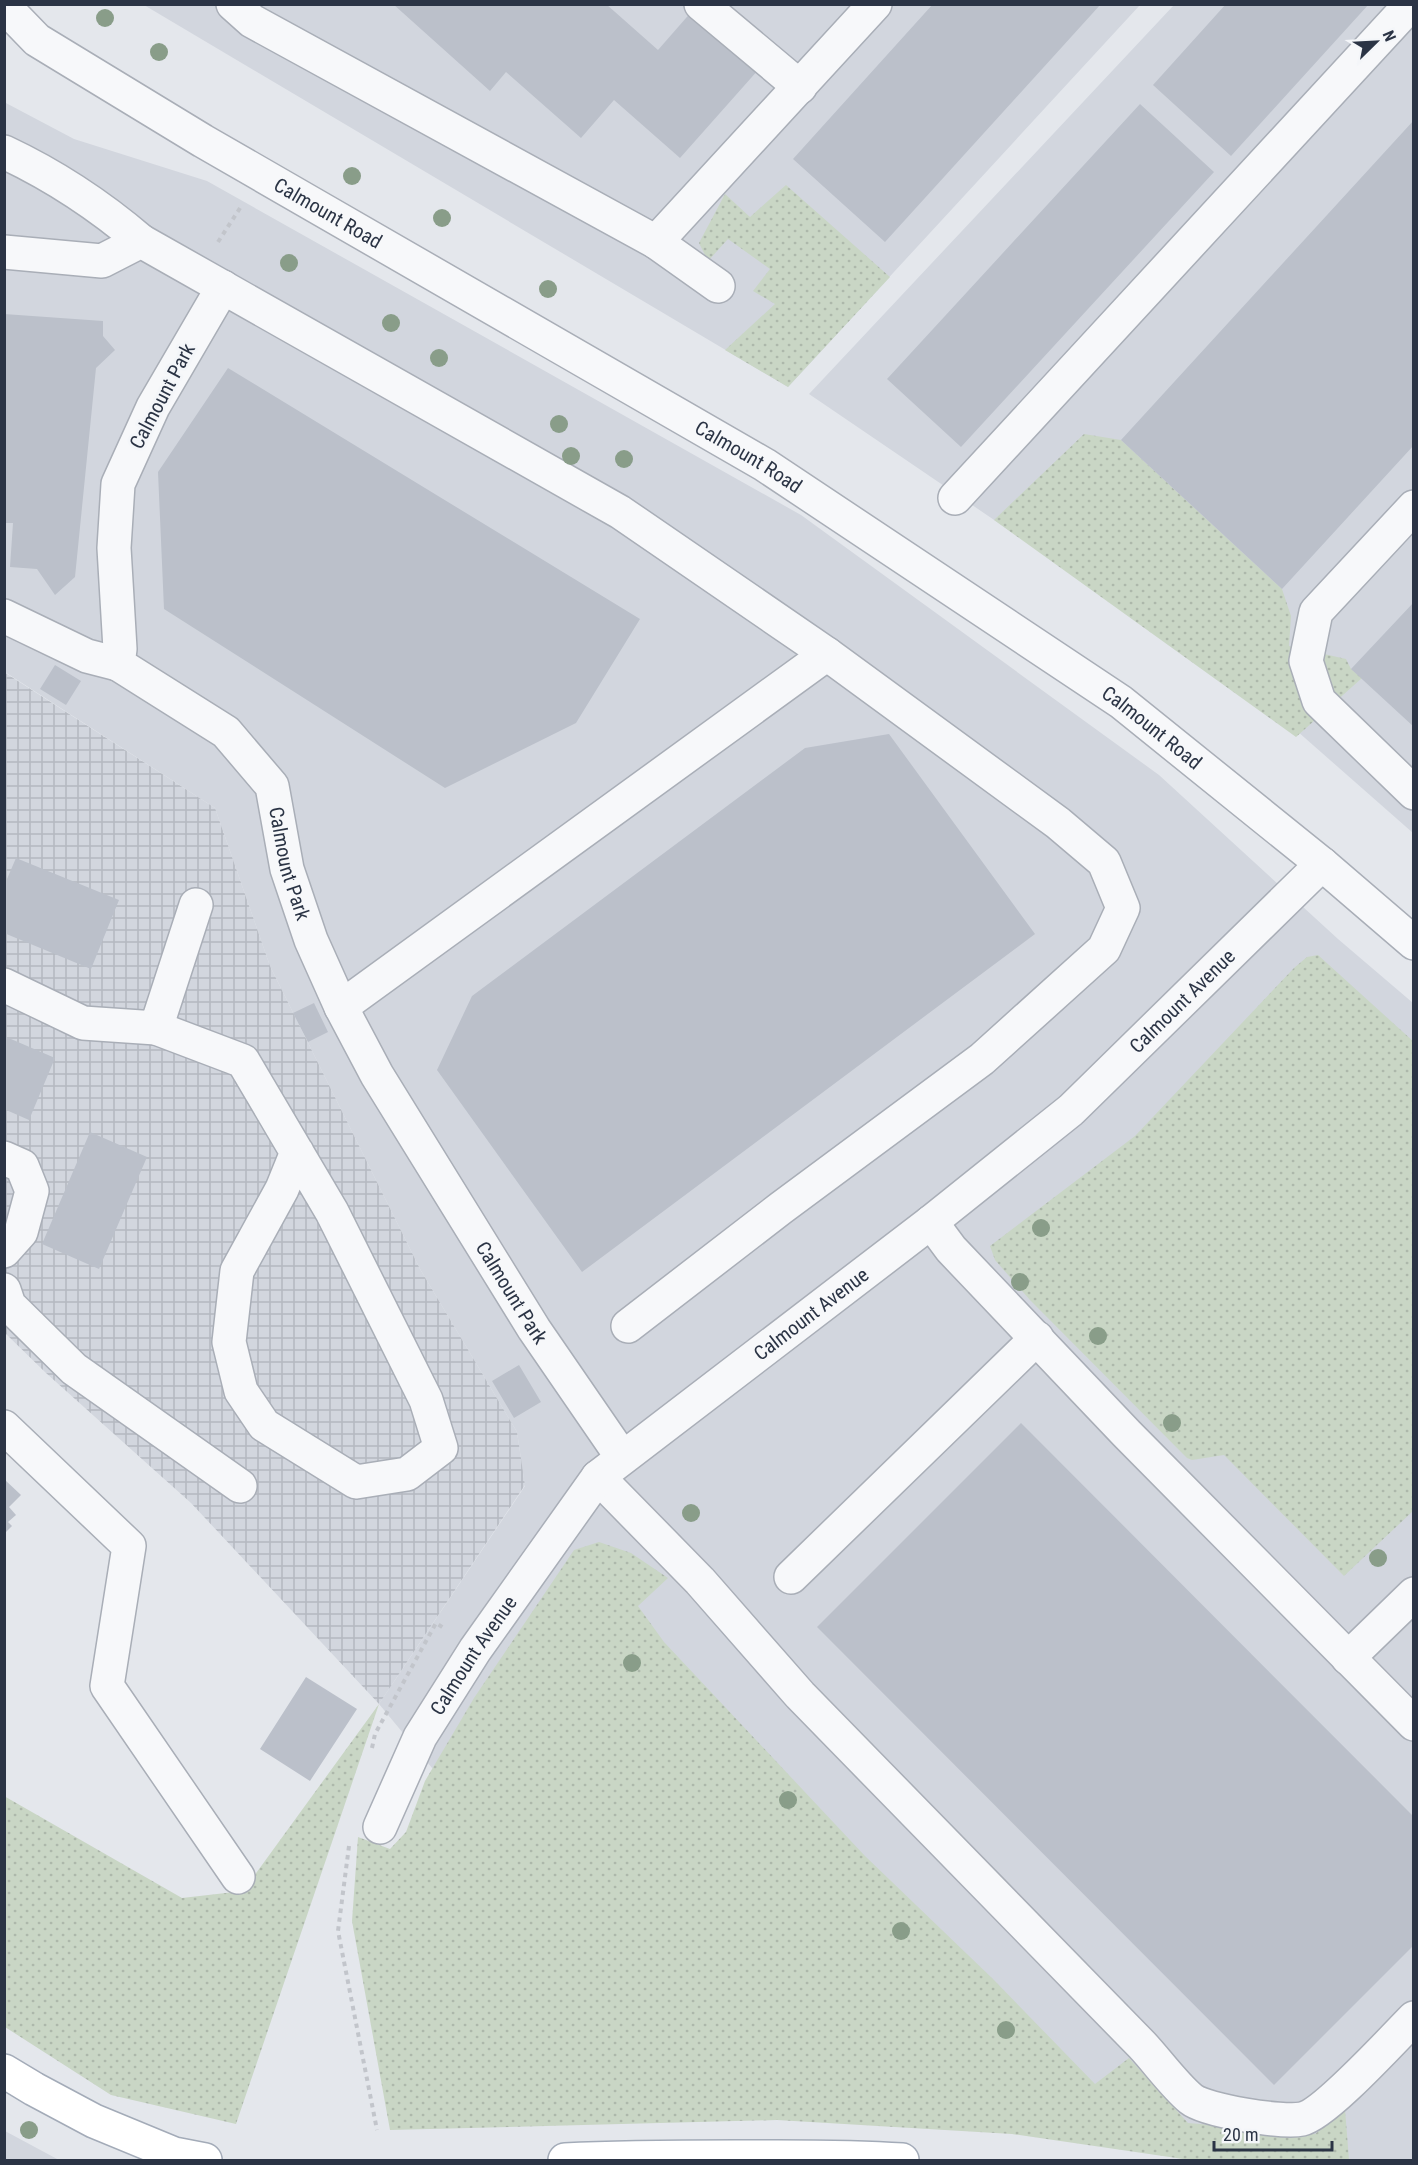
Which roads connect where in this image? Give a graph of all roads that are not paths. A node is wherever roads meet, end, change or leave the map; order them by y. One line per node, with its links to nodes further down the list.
1 (701, 4): 8 (street)
2 (875, 4): 8 (street)
3 (1411, 4): 15 (street)
4 (4, 6): 7 (street, Calmount Road)
5 (250, 10): 11 (street)
6 (4, 33): 7 (street, Calmount Road)
7 (37, 40): 21 (street, Calmount Road)
8 (800, 87): 11 (street)
9 (4, 152): 10 (street)
10 (141, 241): 12 (street); 13 (street)
11 (656, 242): 14 (street)
12 (4, 252)
13 (211, 280): 18 (street); 19 (street, Calmount Park)
14 (718, 286)
15 (955, 498)
16 (1413, 507): 20 (street)
17 (4, 616): 19 (street)
18 (827, 654): 25 (street); 32 (street)
19 (118, 664): 25 (street, Calmount Park)
20 (1413, 793)
21 (1322, 864): 23 (street, Calmount Road); 29 (street, Calmount Avenue)
22 (196, 905): 26 (street)
23 (1413, 943)
24 (4, 985): 26 (street)
25 (341, 1007): 35 (street, Calmount Park)
26 (156, 1028): 27 (street)
27 (297, 1152): 27 (street)
28 (4, 1158): 30 (street)
29 (931, 1222): 33 (street); 35 (street, Calmount Avenue)
30 (4, 1251)
31 (4, 1290): 36 (street)
32 (628, 1326)
33 (1037, 1338): 37 (street); 39 (street)
34 (4, 1427): 42 (street)
35 (610, 1467): 41 (street, Calmount Avenue); 43 (street, Calmount Park)
36 (240, 1486)
37 (791, 1577)
38 (1413, 1594): 39 (street)
39 (1347, 1658): 40 (street)
40 (1413, 1724)
41 (380, 1827)
42 (238, 1877)
43 (1413, 2018)
44 (4, 2071): 45 (main road)
45 (206, 2160)
46 (565, 2160): 47 (main road)
47 (902, 2160)

